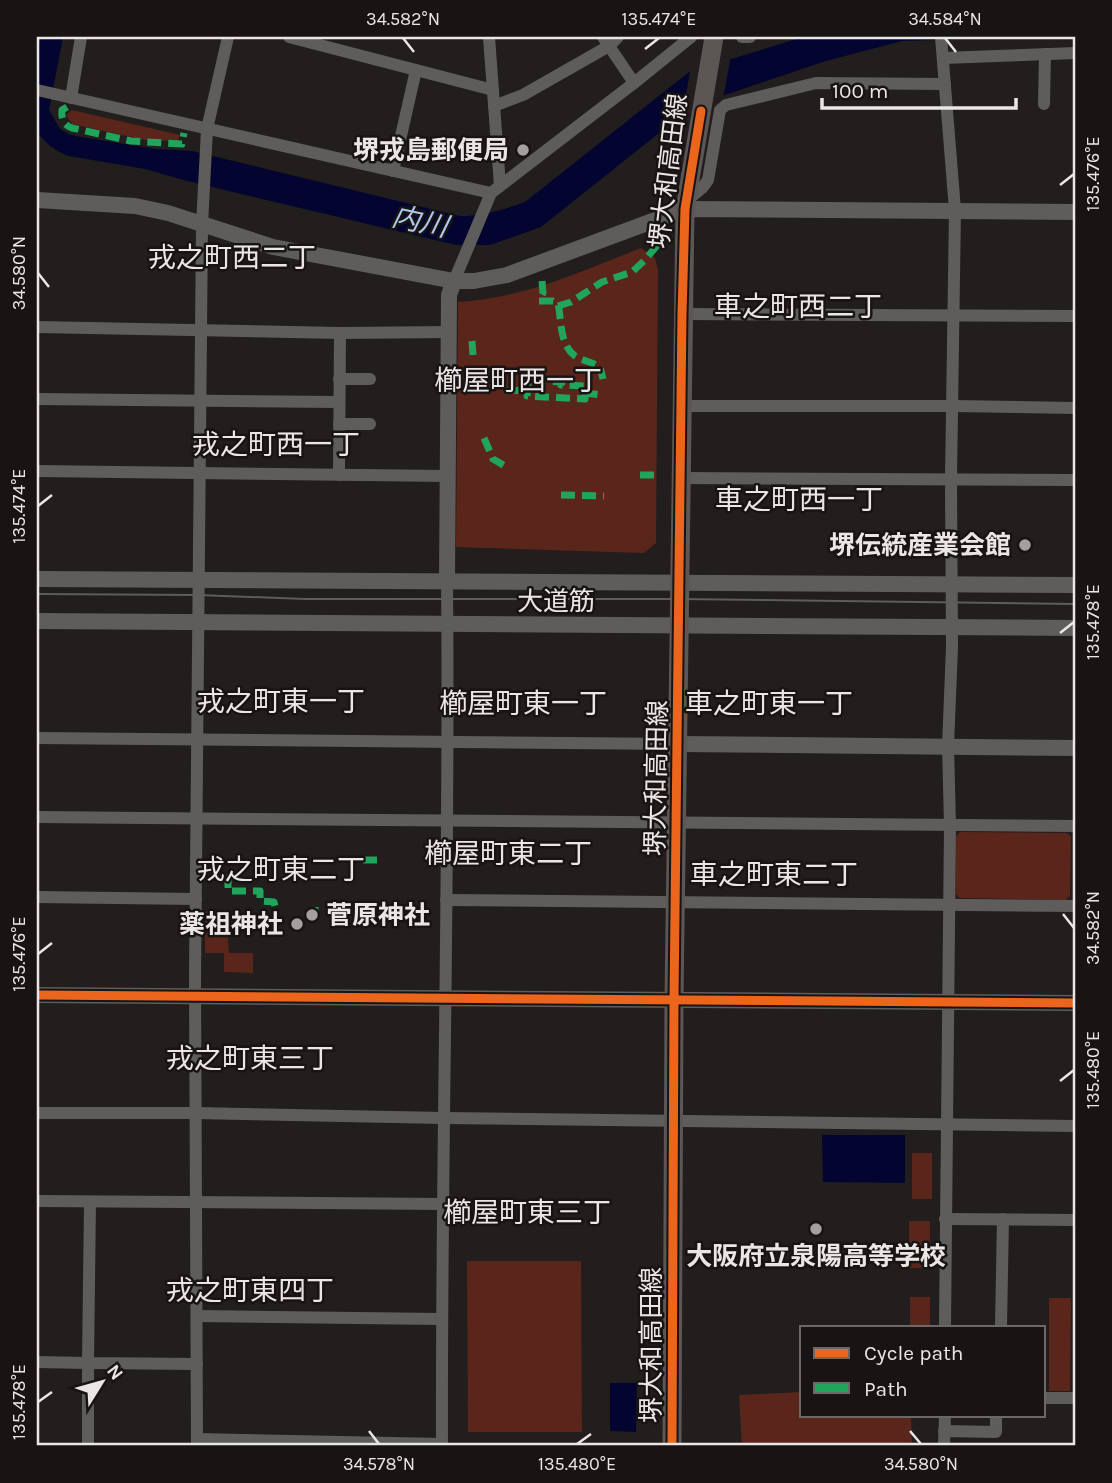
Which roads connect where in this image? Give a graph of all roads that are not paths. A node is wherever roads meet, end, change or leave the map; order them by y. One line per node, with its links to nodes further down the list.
1 (81, 37): 18 (street)
2 (228, 37): 22 (street)
3 (289, 37): 13 (street)
4 (489, 37): 17 (street)
5 (691, 37): 14 (street)
6 (714, 37): 21 (main road, 堺大和高田線)
7 (742, 37): 8 (street)
8 (750, 37)
9 (610, 40): 14 (street); 20 (street)
10 (942, 48): 12 (street); 15 (street)
11 (1075, 53): 12 (street)
12 (1045, 54): 19 (street)
13 (416, 70): 17 (street); 23 (street)
14 (634, 83): 24 (street)
15 (945, 84): 21 (street); 27 (street)
16 (37, 90): 18 (street)
17 (493, 90): 20 (street)
18 (66, 97): 22 (street)
19 (1044, 104)
20 (494, 106): 24 (street)
21 (710, 110): 26 (main road, 堺大和高田線)
22 (206, 135): 23 (street); 29 (street)
23 (393, 171): 24 (street)
24 (493, 193): 30 (street)
25 (37, 200): 29 (street)
26 (685, 205): 27 (street); 30 (street); 31 (main road, 堺大和高田線)
27 (955, 210): 28 (street); 32 (street)
28 (1075, 212)
29 (202, 225): 30 (street); 35 (street)
30 (454, 281): 36 (street)
31 (682, 314): 32 (street); 43 (main road, 堺大和高田線)
32 (953, 315): 33 (street); 44 (street)
33 (1075, 316)
34 (37, 327): 35 (street)
35 (201, 330): 37 (street); 41 (street)
36 (449, 332): 37 (street); 51 (street)
37 (340, 333): 38 (street)
38 (339, 379): 39 (street); 42 (street)
39 (370, 379)
40 (37, 399): 41 (street)
41 (200, 400): 42 (street); 49 (street)
42 (339, 402): 46 (street)
43 (681, 406): 44 (street); 52 (main road, 堺大和高田線)
44 (952, 406): 45 (street); 53 (street)
45 (1075, 408)
46 (339, 424): 47 (street); 50 (street)
47 (370, 424)
48 (37, 471): 49 (street)
49 (199, 473): 50 (street); 56 (street)
50 (339, 475): 51 (street)
51 (447, 476): 57 (street)
52 (681, 478): 53 (street); 58 (main road, 堺大和高田線)
53 (951, 479): 54 (street); 59 (street)
54 (1075, 480)
55 (37, 579): 56 (street, 大道筋)
56 (198, 580): 57 (street, 大道筋); 62 (street)
57 (447, 582): 58 (street, 大道筋); 63 (street)
58 (679, 583): 59 (street, 大道筋); 64 (main road, 堺大和高田線)
59 (952, 584): 60 (street, 大道筋); 66 (street)
60 (1075, 585)
61 (37, 621): 62 (street, 大道筋)
62 (198, 622): 63 (street, 大道筋); 68 (street)
63 (447, 625): 64 (street, 大道筋); 69 (street)
64 (678, 625): 66 (street, 大道筋); 70 (main road, 堺大和高田線)
65 (1075, 628): 66 (street, 大道筋)
66 (952, 629): 71 (street)
67 (37, 738): 68 (street)
68 (198, 740): 69 (street); 74 (street)
69 (448, 741): 70 (street); 75 (street)
70 (678, 744): 71 (street); 76 (main road, 堺大和高田線)
71 (948, 746): 72 (street); 77 (street)
72 (1075, 748)
73 (37, 817): 74 (street)
74 (197, 819): 75 (street); 80 (street)
75 (446, 821): 76 (street); 81 (street)
76 (676, 823): 77 (street); 82 (main road, 堺大和高田線)
77 (950, 825): 78 (street); 83 (street)
78 (1075, 826)
79 (37, 897): 80 (street)
80 (196, 899): 86 (street)
81 (446, 900): 82 (street); 87 (street)
82 (676, 902): 83 (street); 88 (main road, 堺大和高田線)
83 (949, 904): 84 (street); 89 (street)
84 (1075, 906)
85 (37, 995): 86 (street)
86 (196, 996): 87 (street); 91 (street)
87 (445, 998): 88 (street); 93 (street)
88 (674, 999): 89 (street); 94 (main road, 堺大和高田線)
89 (948, 1002): 90 (street); 95 (street)
90 (1075, 1003)
91 (195, 1112): 92 (street); 93 (street); 99 (street)
92 (37, 1113)
93 (443, 1118): 94 (street); 100 (street)
94 (673, 1119): 95 (street); 120 (main road, 堺大和高田線)
95 (947, 1125): 96 (street); 101 (street)
96 (1075, 1126)
97 (37, 1201): 98 (street)
98 (90, 1202): 99 (street); 109 (street)
99 (195, 1202): 100 (street); 104 (street)
100 (444, 1204): 105 (street)
101 (946, 1219): 102 (street); 106 (street)
102 (1003, 1219): 103 (street); 107 (street)
103 (1075, 1220)
104 (197, 1316): 105 (street); 110 (street)
105 (441, 1319): 118 (street)
106 (945, 1326)
107 (1001, 1326)
108 (37, 1362): 109 (street)
109 (88, 1363): 110 (street); 119 (street)
110 (197, 1364): 116 (street)
111 (1046, 1398): 112 (street)
112 (1075, 1398)
113 (945, 1416): 115 (street)
114 (996, 1416): 115 (street)
115 (944, 1431): 121 (street)
116 (197, 1442): 117 (street)
117 (319, 1444): 118 (street)
118 (442, 1445)
119 (88, 1446)
120 (672, 1446)
121 (944, 1446)

